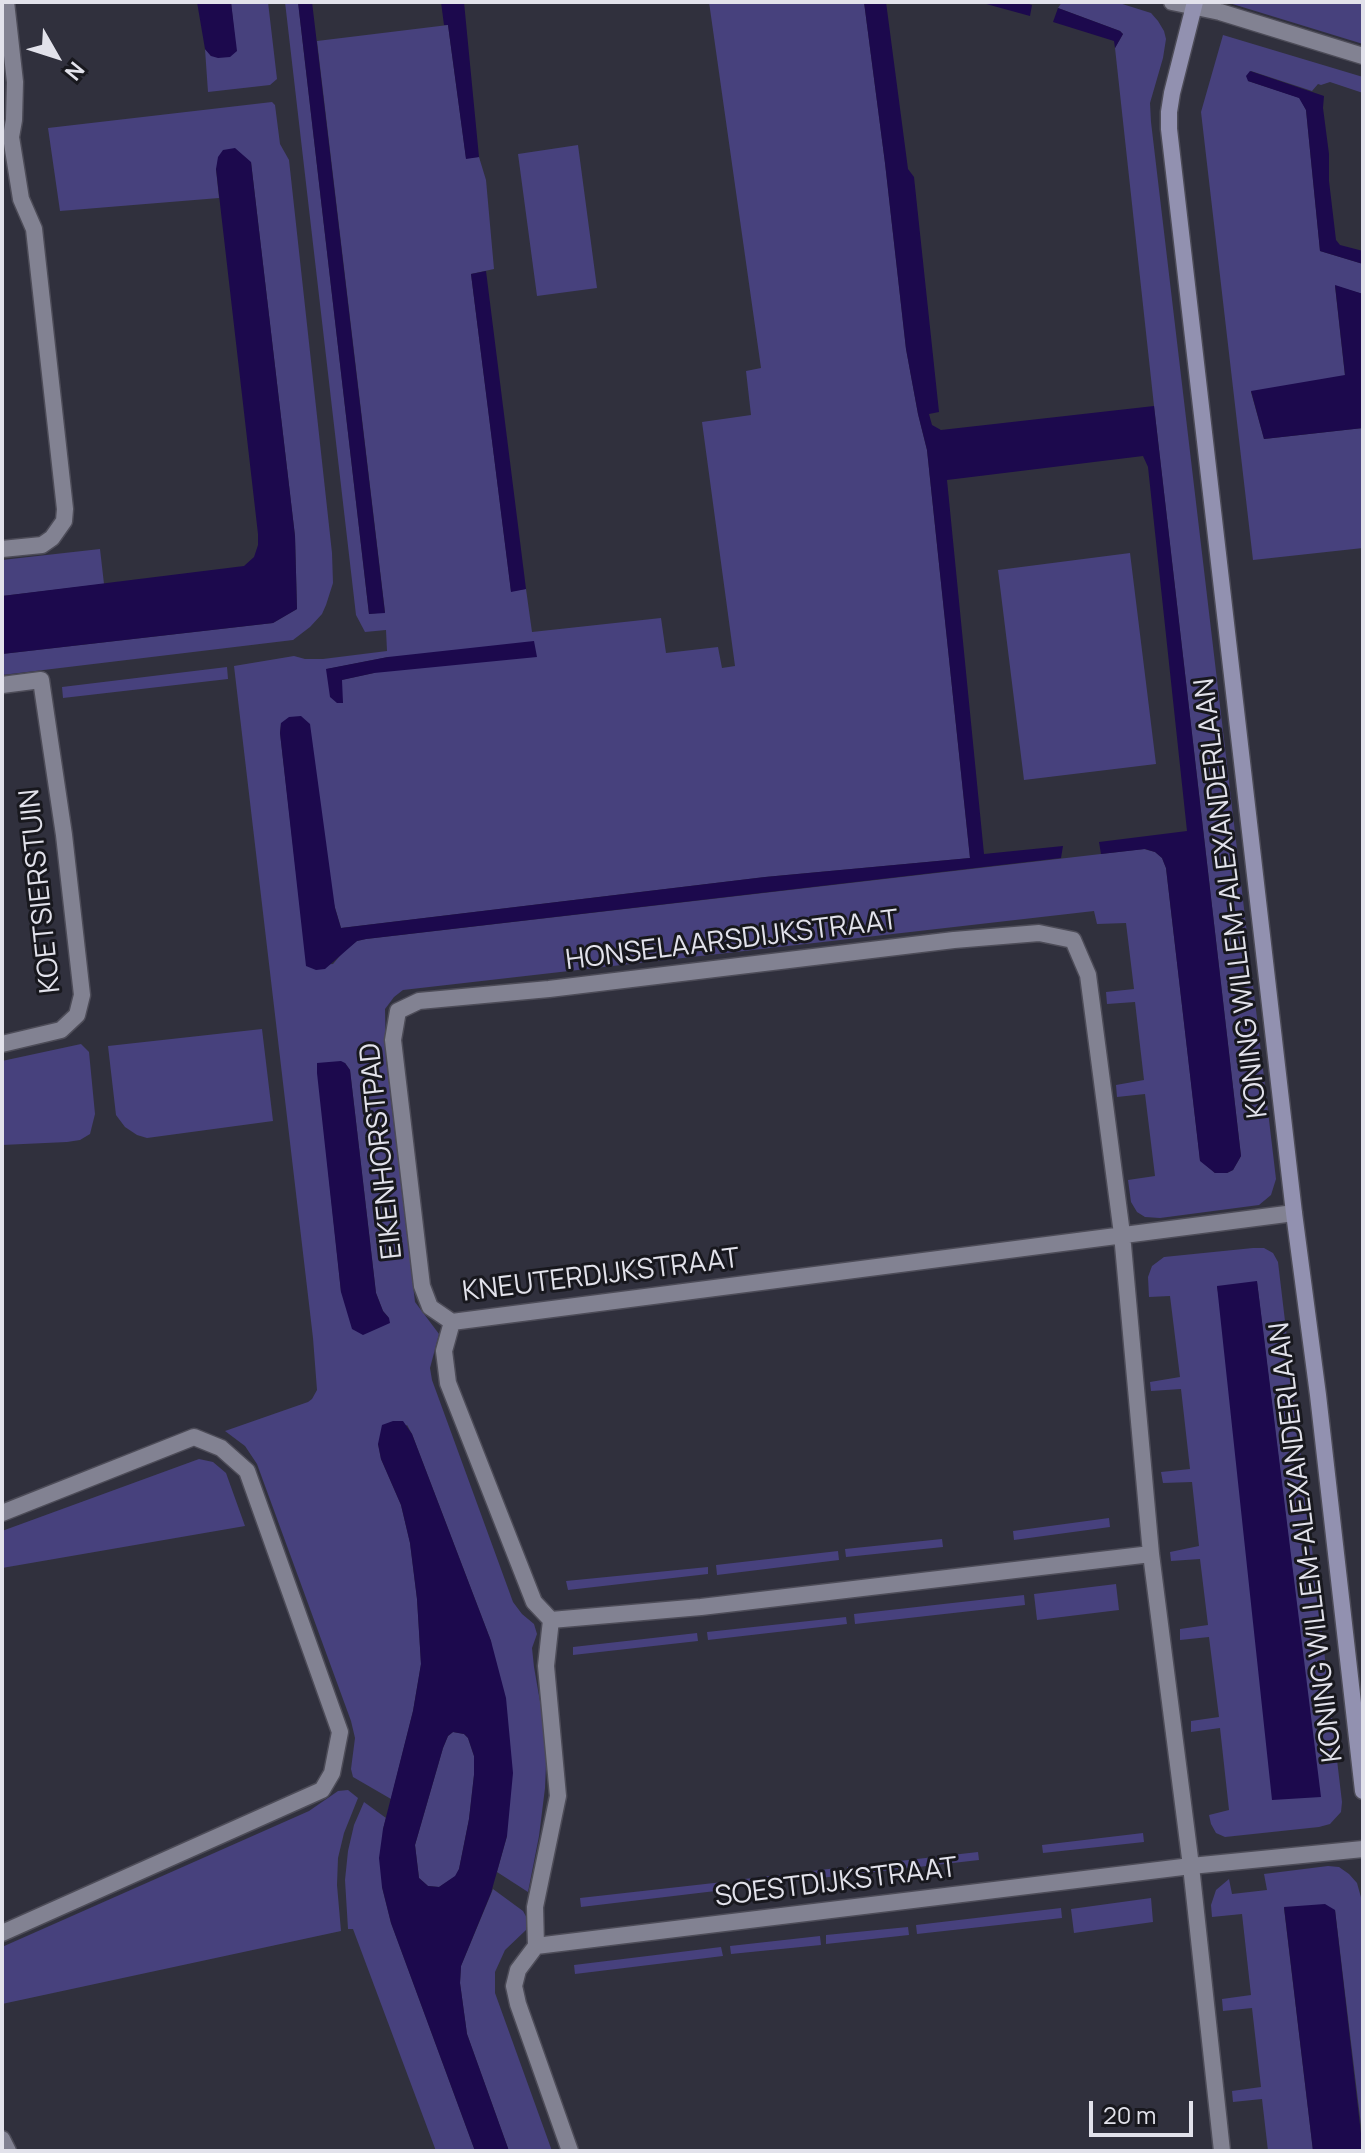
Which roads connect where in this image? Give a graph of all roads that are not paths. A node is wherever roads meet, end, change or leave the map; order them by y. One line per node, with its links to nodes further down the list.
1 (6, 2): 5 (street)
2 (1172, 2): 3 (street)
3 (1194, 4): 4 (street); 9 (street, KONING WILLEM-ALEXANDERLAAN)
4 (1363, 56)
5 (2, 549)
6 (2, 685): 8 (street, KOETSIERSTUIN)
7 (398, 1011): 10 (street, HONSELAARSDIJKSTRAAT); 11 (street, EIKENHORSTPAD)
8 (2, 1044)
9 (1294, 1213): 10 (street, KNEUTERDIJKSTRAAT); 15 (street, KONING WILLEM-ALEXANDERLAAN)
10 (1122, 1234): 11 (street, KNEUTERDIJKSTRAAT); 13 (street)
11 (452, 1322): 14 (street, KNEUTERDIJKSTRAAT)
12 (2, 1513): 18 (street)
13 (1151, 1554): 14 (street); 17 (street)
14 (551, 1620): 19 (street)
15 (1363, 1791)
16 (1363, 1849): 17 (street, SOESTDIJKSTRAAT)
17 (1191, 1866): 19 (street, SOESTDIJKSTRAAT); 23 (street)
18 (2, 1933)
19 (536, 1946): 22 (street)
20 (2, 2139): 21 (street)
21 (8, 2151)
22 (570, 2151)
23 (1222, 2151)

